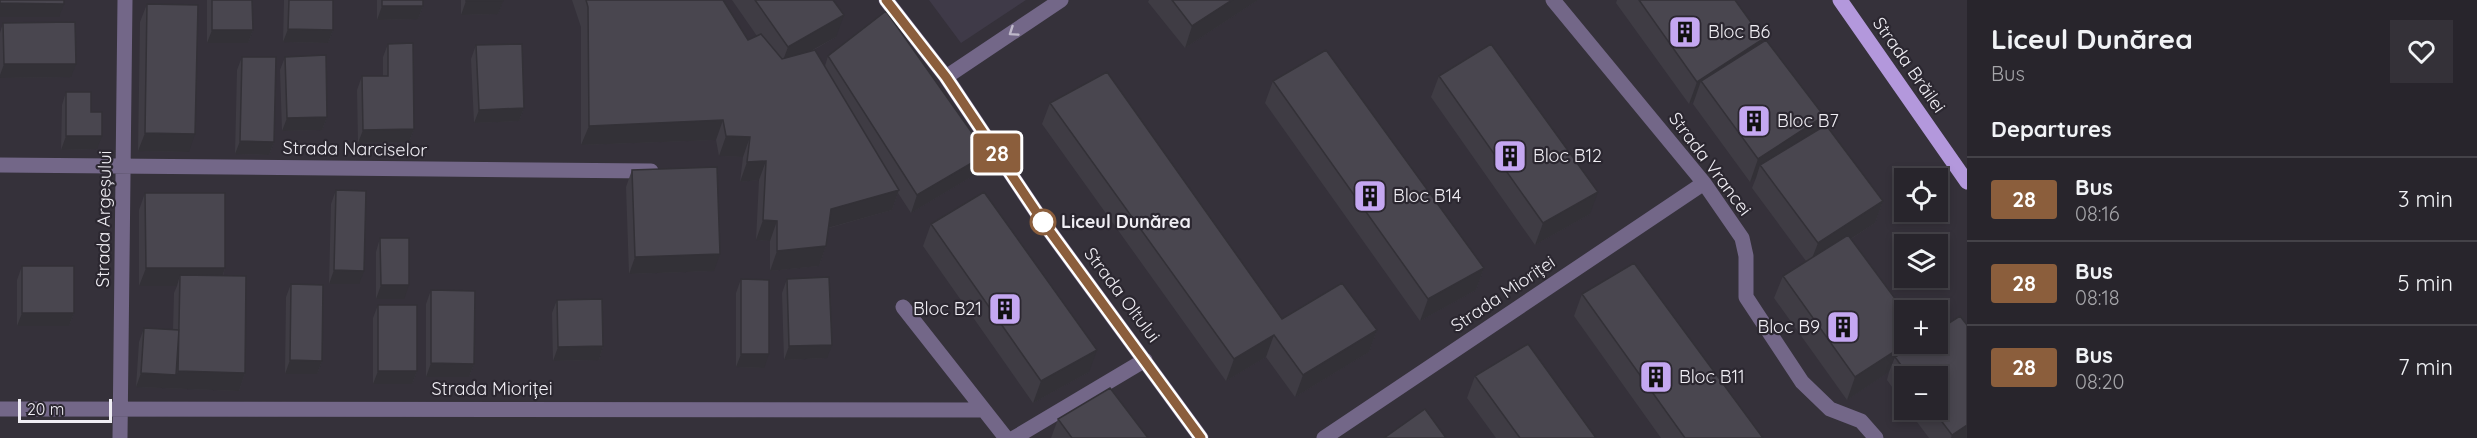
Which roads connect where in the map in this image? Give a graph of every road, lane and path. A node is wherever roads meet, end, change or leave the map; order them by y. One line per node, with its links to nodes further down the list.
1 (125, 0): 8 (street, Strada Argeșului)
2 (886, 0): 6 (street, Strada Oltului)
3 (1061, 0): 6 (street, one-way to 6)
4 (1553, 0): 11 (street, Strada Vrancei)
5 (1840, 0): 10 (main road, Strada Brăilei)
6 (946, 77): 13 (street, Strada Oltului)
7 (0, 165): 8 (street, Strada Narciselor)
8 (125, 166): 9 (street, Strada Narciselor); 14 (street, Strada Argeșului)
9 (661, 171)
10 (1967, 182)
11 (1704, 183): 21 (street, Strada Mioriței); 22 (street, Strada Vrancei)
12 (903, 307): 16 (street)
13 (1145, 360): 19 (street); 20 (street, Strada Oltului)
14 (121, 408): 15 (street, Strada Mioriței); 16 (street, Strada Mioriței); 17 (street, Strada Argeșului)
15 (0, 409)
16 (984, 410): 18 (street)
17 (120, 438)
18 (1006, 438)
19 (1014, 438)
20 (1201, 438)
21 (1324, 438)
22 (1875, 438)

